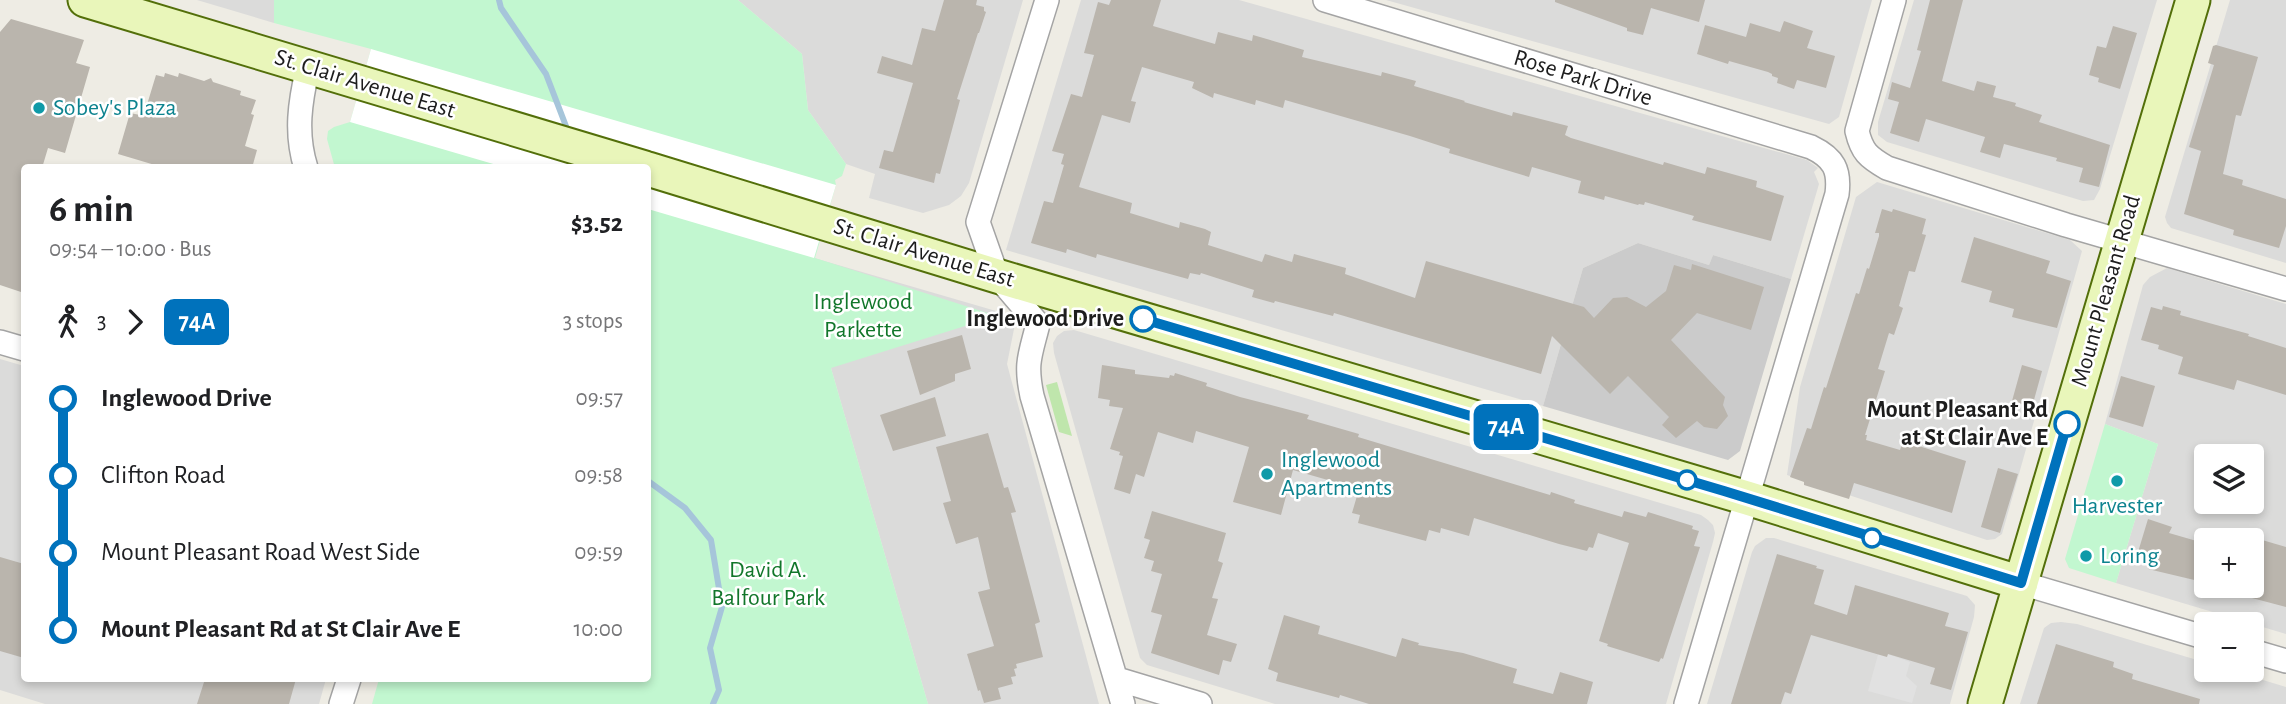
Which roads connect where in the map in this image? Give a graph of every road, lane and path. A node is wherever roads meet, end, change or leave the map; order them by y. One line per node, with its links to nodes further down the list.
1 (85, 0): 6 (main road, St. Clair Avenue East)
2 (1047, 0): 11 (street)
3 (1325, 0): 15 (street, Rose Park Drive)
4 (1894, 0): 10 (street)
5 (2193, 0): 10 (main road, Mount Pleasant Road)
6 (308, 67): 7 (street); 8 (main road, St. Clair Avenue East)
7 (305, 164)
8 (633, 164)
9 (651, 170): 11 (main road, St. Clair Avenue East)
10 (2121, 241): 12 (street); 16 (main road, Mount Pleasant Road)
11 (997, 276): 15 (main road, St. Clair Avenue East); 20 (street)
12 (2286, 289)
13 (0, 342): 14 (street)
14 (21, 348)
15 (1747, 498): 16 (main road, St. Clair Avenue East); 25 (street)
16 (2021, 583): 17 (street, St. Clair Avenue East); 26 (main road, Mount Pleasant Road)
17 (2194, 634)
18 (2264, 655): 19 (street)
19 (2286, 661)
20 (1116, 679): 23 (street); 24 (street)
21 (348, 682): 22 (street)
22 (341, 704)
23 (1123, 704)
24 (1200, 704)
25 (1686, 704)
26 (1985, 704)

